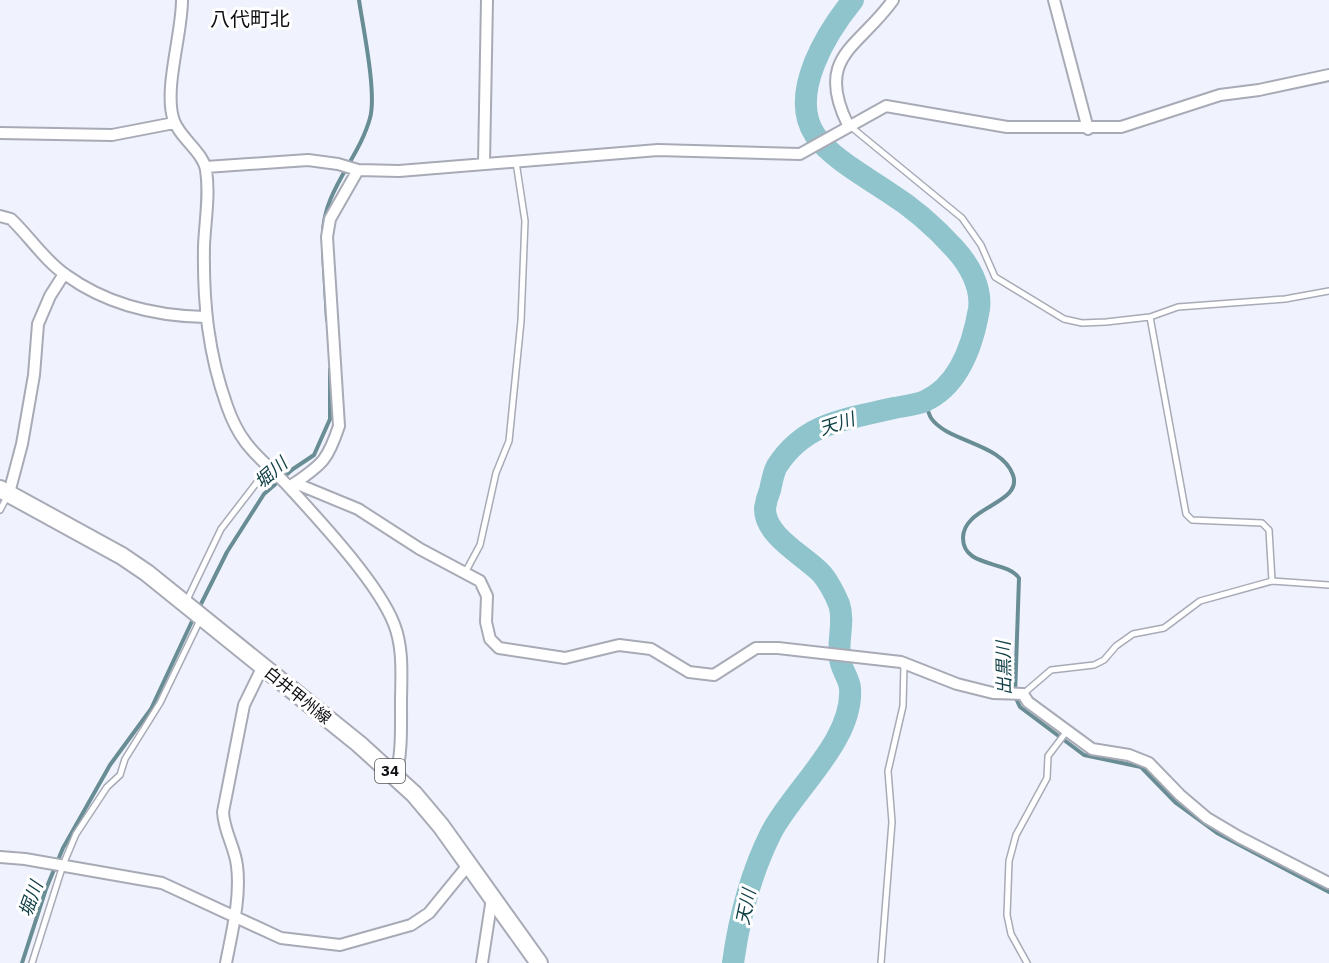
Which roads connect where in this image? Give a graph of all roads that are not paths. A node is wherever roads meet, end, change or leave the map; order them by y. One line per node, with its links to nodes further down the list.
1 (182, 0): 6 (street)
2 (487, 0): 11 (street)
3 (893, 0): 7 (street)
4 (1054, 0): 8 (street)
5 (1329, 75): 8 (street)
6 (174, 123): 9 (street); 12 (street)
7 (848, 125): 8 (street); 10 (street); 18 (lane)
8 (1088, 129)
9 (0, 133)
10 (516, 160): 11 (street); 23 (lane)
11 (484, 163): 13 (street)
12 (206, 167): 13 (street); 17 (street)
13 (356, 170): 20 (street)
14 (0, 216): 15 (street)
15 (64, 274): 17 (street); 21 (street)
16 (1329, 291): 18 (lane)
17 (205, 317): 19 (street)
18 (1150, 317): 24 (lane)
19 (270, 471): 20 (street); 26 (lane)
20 (290, 485): 23 (street); 31 (street)
21 (4, 491): 22 (lane); 26 (main road, 白井甲州線 / 34)
22 (0, 510)
23 (465, 571): 27 (street)
24 (1272, 581): 25 (lane); 29 (lane)
25 (1329, 585)
26 (195, 611): 28 (main road, 白井甲州線 / 34); 33 (lane)
27 (904, 663): 29 (street); 42 (lane)
28 (263, 666): 31 (main road, 白井甲州線 / 34); 37 (street)
29 (1022, 694): 30 (street)
30 (1066, 731): 35 (street); 43 (lane)
31 (396, 776): 34 (main road, 白井甲州線 / 34)
32 (0, 857): 33 (street)
33 (57, 864): 37 (street); 38 (lane)
34 (469, 864): 36 (main road, 白井甲州線 / 34); 37 (street)
35 (1329, 883)
36 (492, 898): 40 (street); 41 (main road, 白井甲州線 / 34)
37 (234, 918): 39 (street)
38 (32, 963)
39 (226, 963)
40 (482, 963)
41 (539, 963)
42 (881, 963)
43 (1026, 963)

